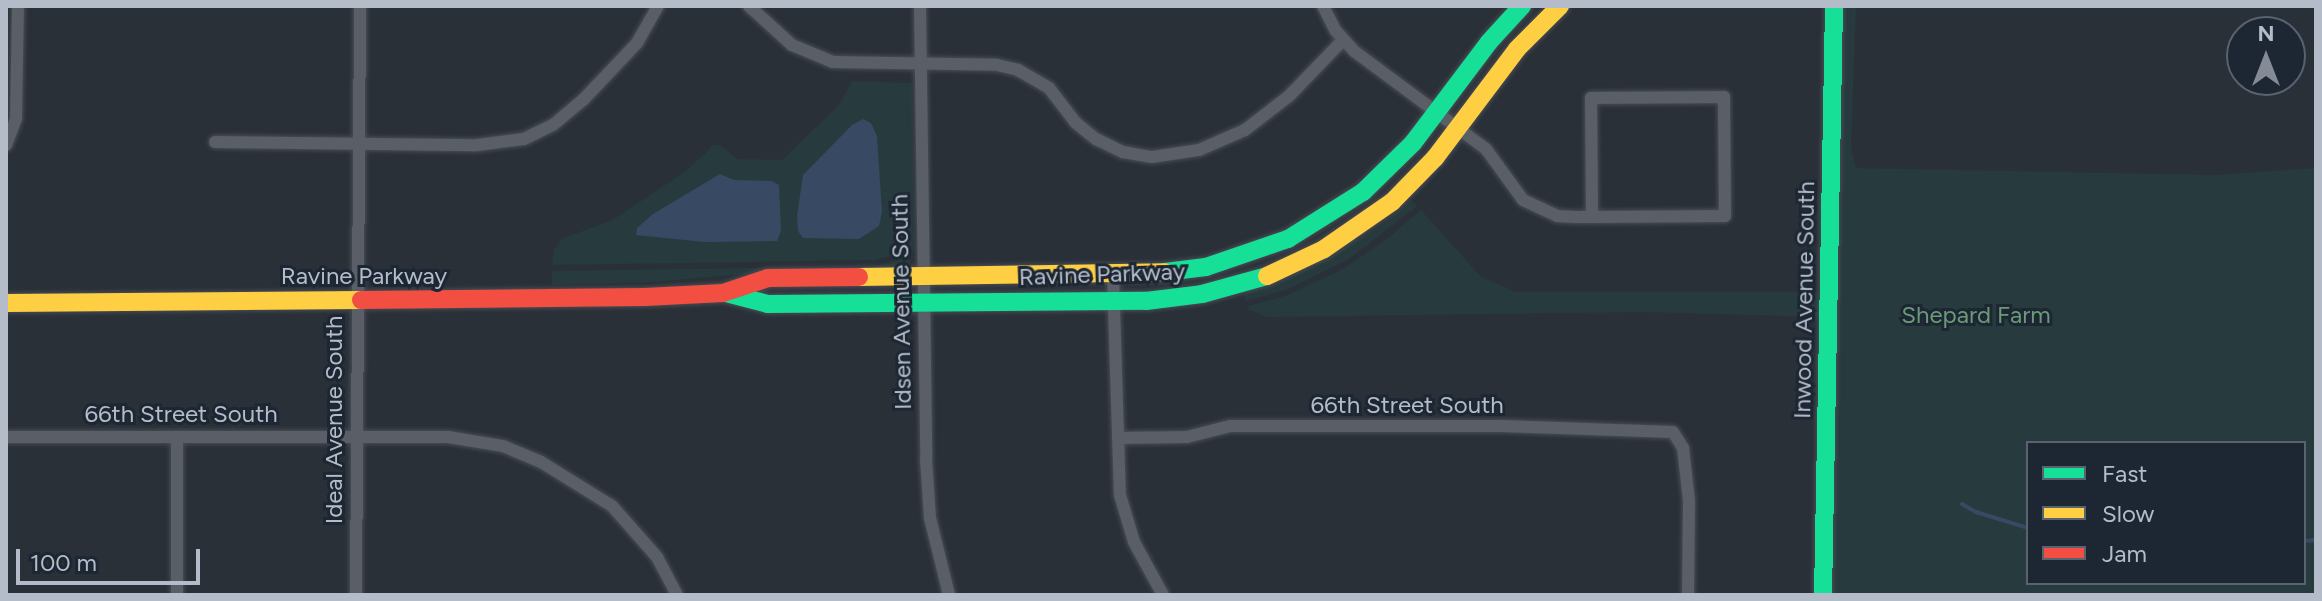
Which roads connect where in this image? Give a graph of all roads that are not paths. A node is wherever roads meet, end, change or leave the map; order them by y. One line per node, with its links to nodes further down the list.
1 (18, 6): 16 (street)
2 (360, 6): 15 (street, Ideal Avenue South)
3 (658, 6): 15 (street)
4 (749, 6): 11 (street)
5 (920, 6): 11 (street, Idsen Avenue South)
6 (1323, 6): 10 (street)
7 (1522, 6): 12 (street, Ravine Parkway)
8 (1560, 6): 13 (street, Ravine Parkway)
9 (1834, 6): 35 (street, Inwood Avenue South)
10 (1343, 40): 11 (street); 12 (street)
11 (920, 65): 19 (street, Idsen Avenue South)
12 (1437, 114): 13 (street); 18 (street, Ravine Parkway)
13 (1457, 128): 17 (street); 22 (street, Ravine Parkway)
14 (215, 142): 15 (street)
15 (357, 143): 21 (street, Ideal Avenue South)
16 (6, 145)
17 (1592, 217): 17 (street)
18 (1113, 275): 19 (street, Ravine Parkway); 22 (street)
19 (922, 276): 20 (street, Ravine Parkway); 23 (street, Idsen Avenue South)
20 (723, 293): 21 (street, Ravine Parkway); 23 (street, Ravine Parkway)
21 (356, 301): 24 (street, Ravine Parkway); 25 (street, Ideal Avenue South)
22 (1113, 301): 23 (street, Ravine Parkway); 28 (street)
23 (922, 302): 32 (street, Idsen Avenue South)
24 (6, 303)
25 (356, 435): 27 (street, 66th Street South); 30 (street, Ideal Avenue South); 31 (street, 66th Street South)
26 (6, 437): 27 (street, 66th Street South)
27 (177, 437): 29 (street)
28 (1118, 438): 33 (street); 34 (street, 66th Street South)
29 (177, 595)
30 (356, 595)
31 (677, 595)
32 (949, 595)
33 (1163, 595)
34 (1688, 595)
35 (1823, 595)

